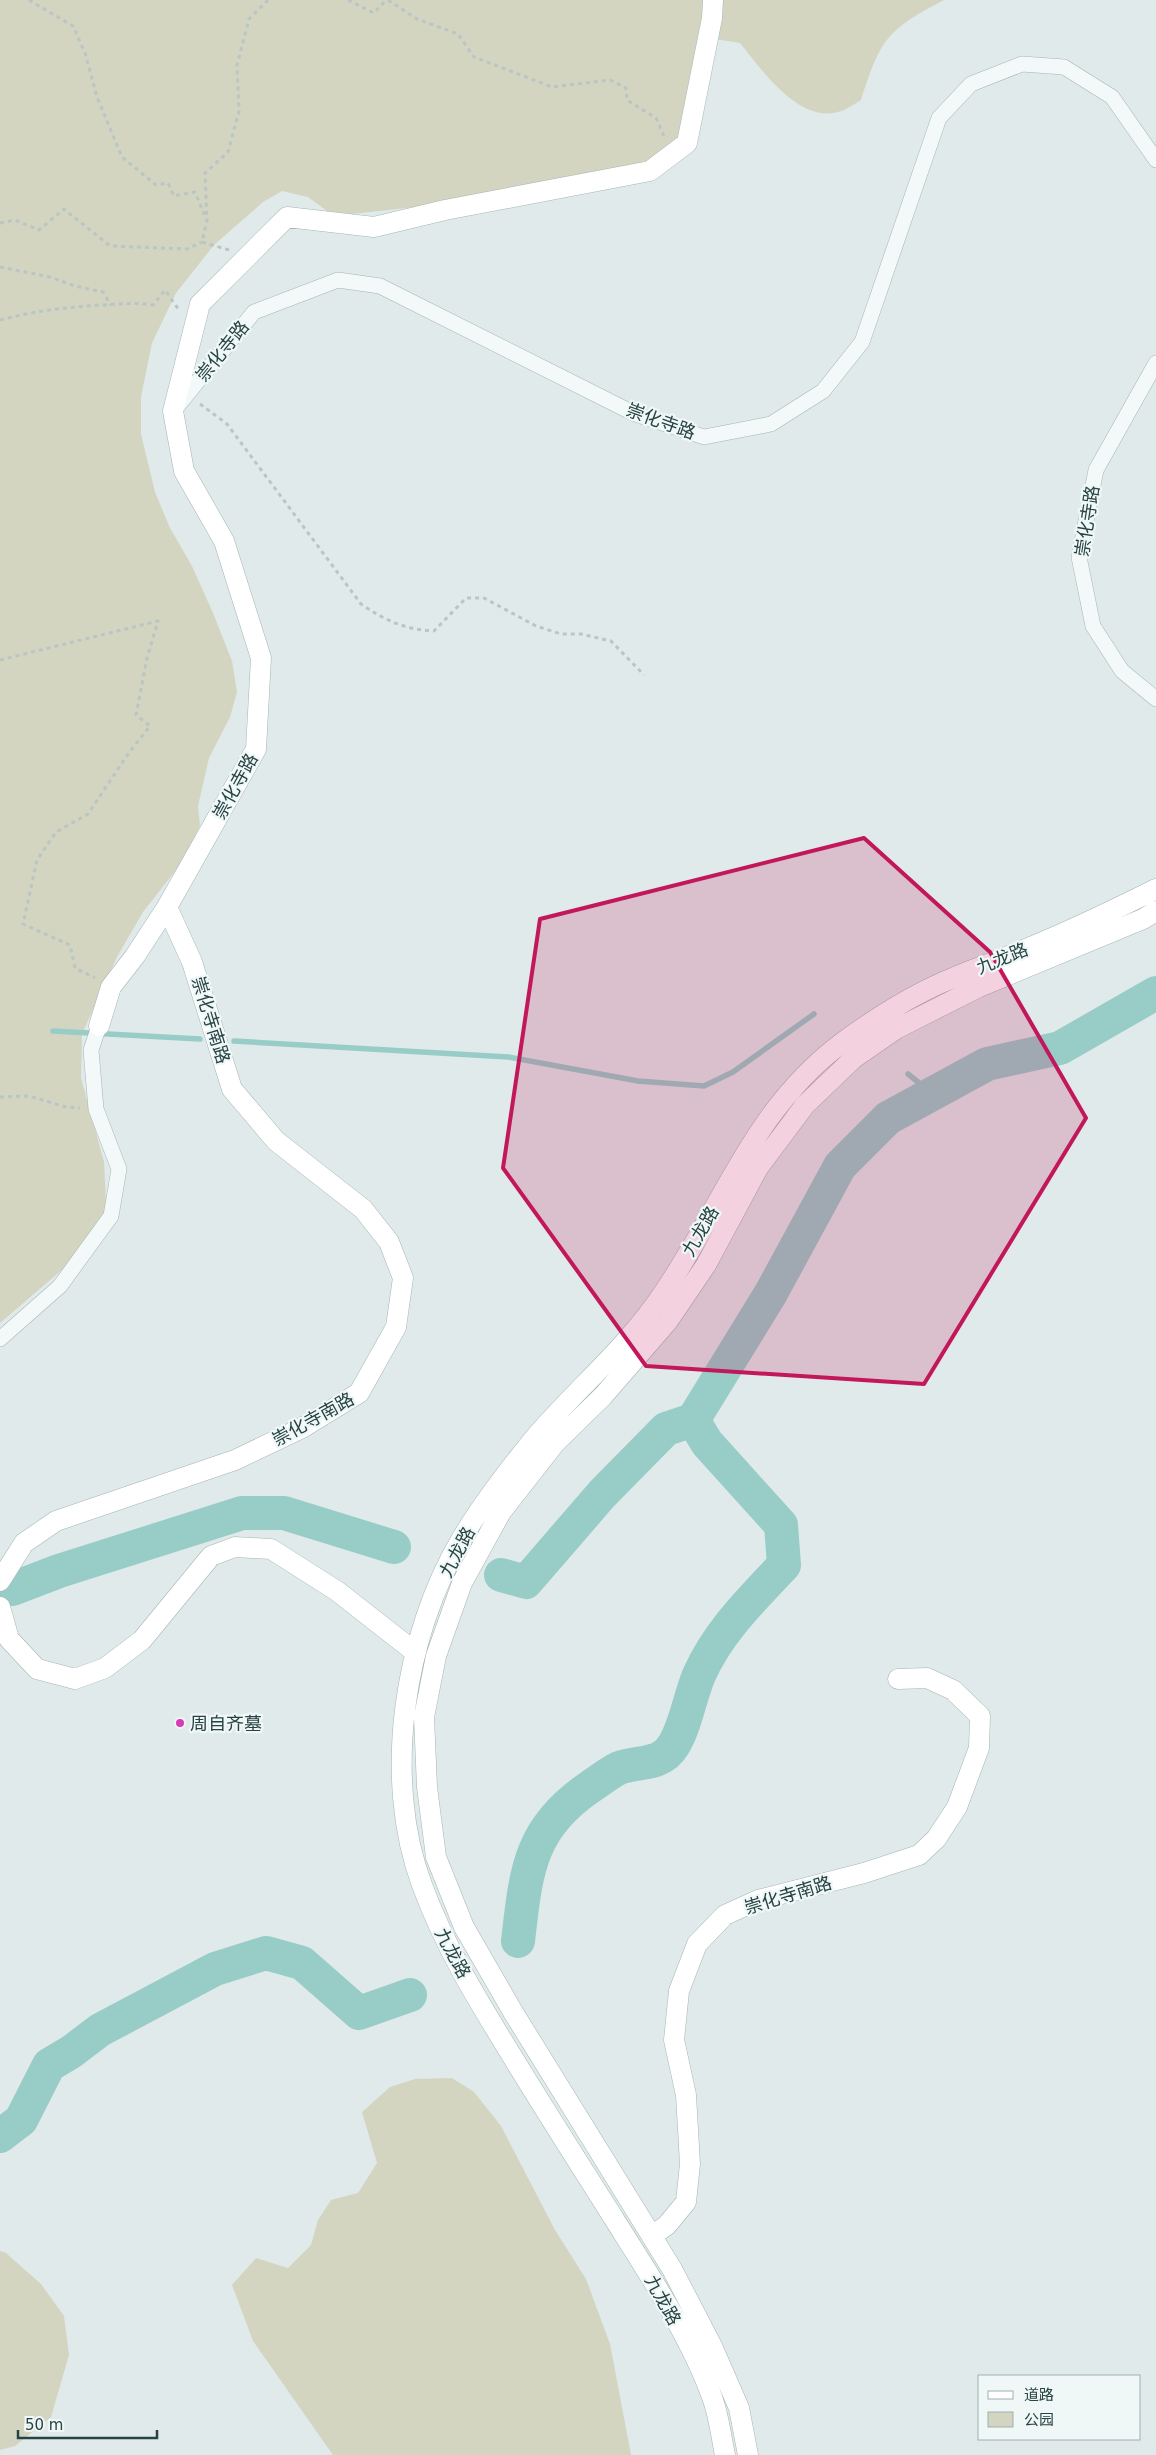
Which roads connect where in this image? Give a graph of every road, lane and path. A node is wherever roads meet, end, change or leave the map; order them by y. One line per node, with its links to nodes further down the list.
1 (29, 0): 8 (path)
2 (268, 0): 8 (path)
3 (348, 0): 4 (path)
4 (387, 0): 6 (path)
5 (713, 0): 6 (main road, 崇化寺路)
6 (672, 154): 11 (main road, 崇化寺路)
7 (1156, 160): 17 (street, 崇化寺路)
8 (207, 221): 10 (path)
9 (0, 223): 10 (path)
10 (202, 242): 11 (path)
11 (248, 256): 15 (main road, 崇化寺路)
12 (0, 267): 13 (path)
13 (111, 304): 14 (path); 15 (path)
14 (0, 320)
15 (194, 330): 18 (main road, 崇化寺路)
16 (1156, 363): 21 (street, 崇化寺路)
17 (187, 394): 18 (street, 崇化寺路); 20 (path)
18 (173, 411): 23 (main road, 崇化寺路)
19 (0, 660): 25 (path)
20 (644, 676)
21 (1156, 699)
22 (1156, 889): 32 (main road, 九龙路)
23 (167, 907): 25 (main road, 崇化寺路); 30 (main road, 崇化寺南路)
24 (1156, 911): 34 (main road, 九龙路)
25 (111, 986): 26 (main road, 崇化寺路)
26 (97, 1034): 28 (street)
27 (0, 1097): 28 (path)
28 (96, 1109): 29 (street)
29 (0, 1339)
30 (0, 1581)
31 (0, 1607): 32 (main road)
32 (415, 1652): 35 (main road, 九龙路)
33 (898, 1679): 34 (main road, 崇化寺南路)
34 (652, 2236): 36 (main road, 九龙路)
35 (725, 2455)
36 (748, 2455)

